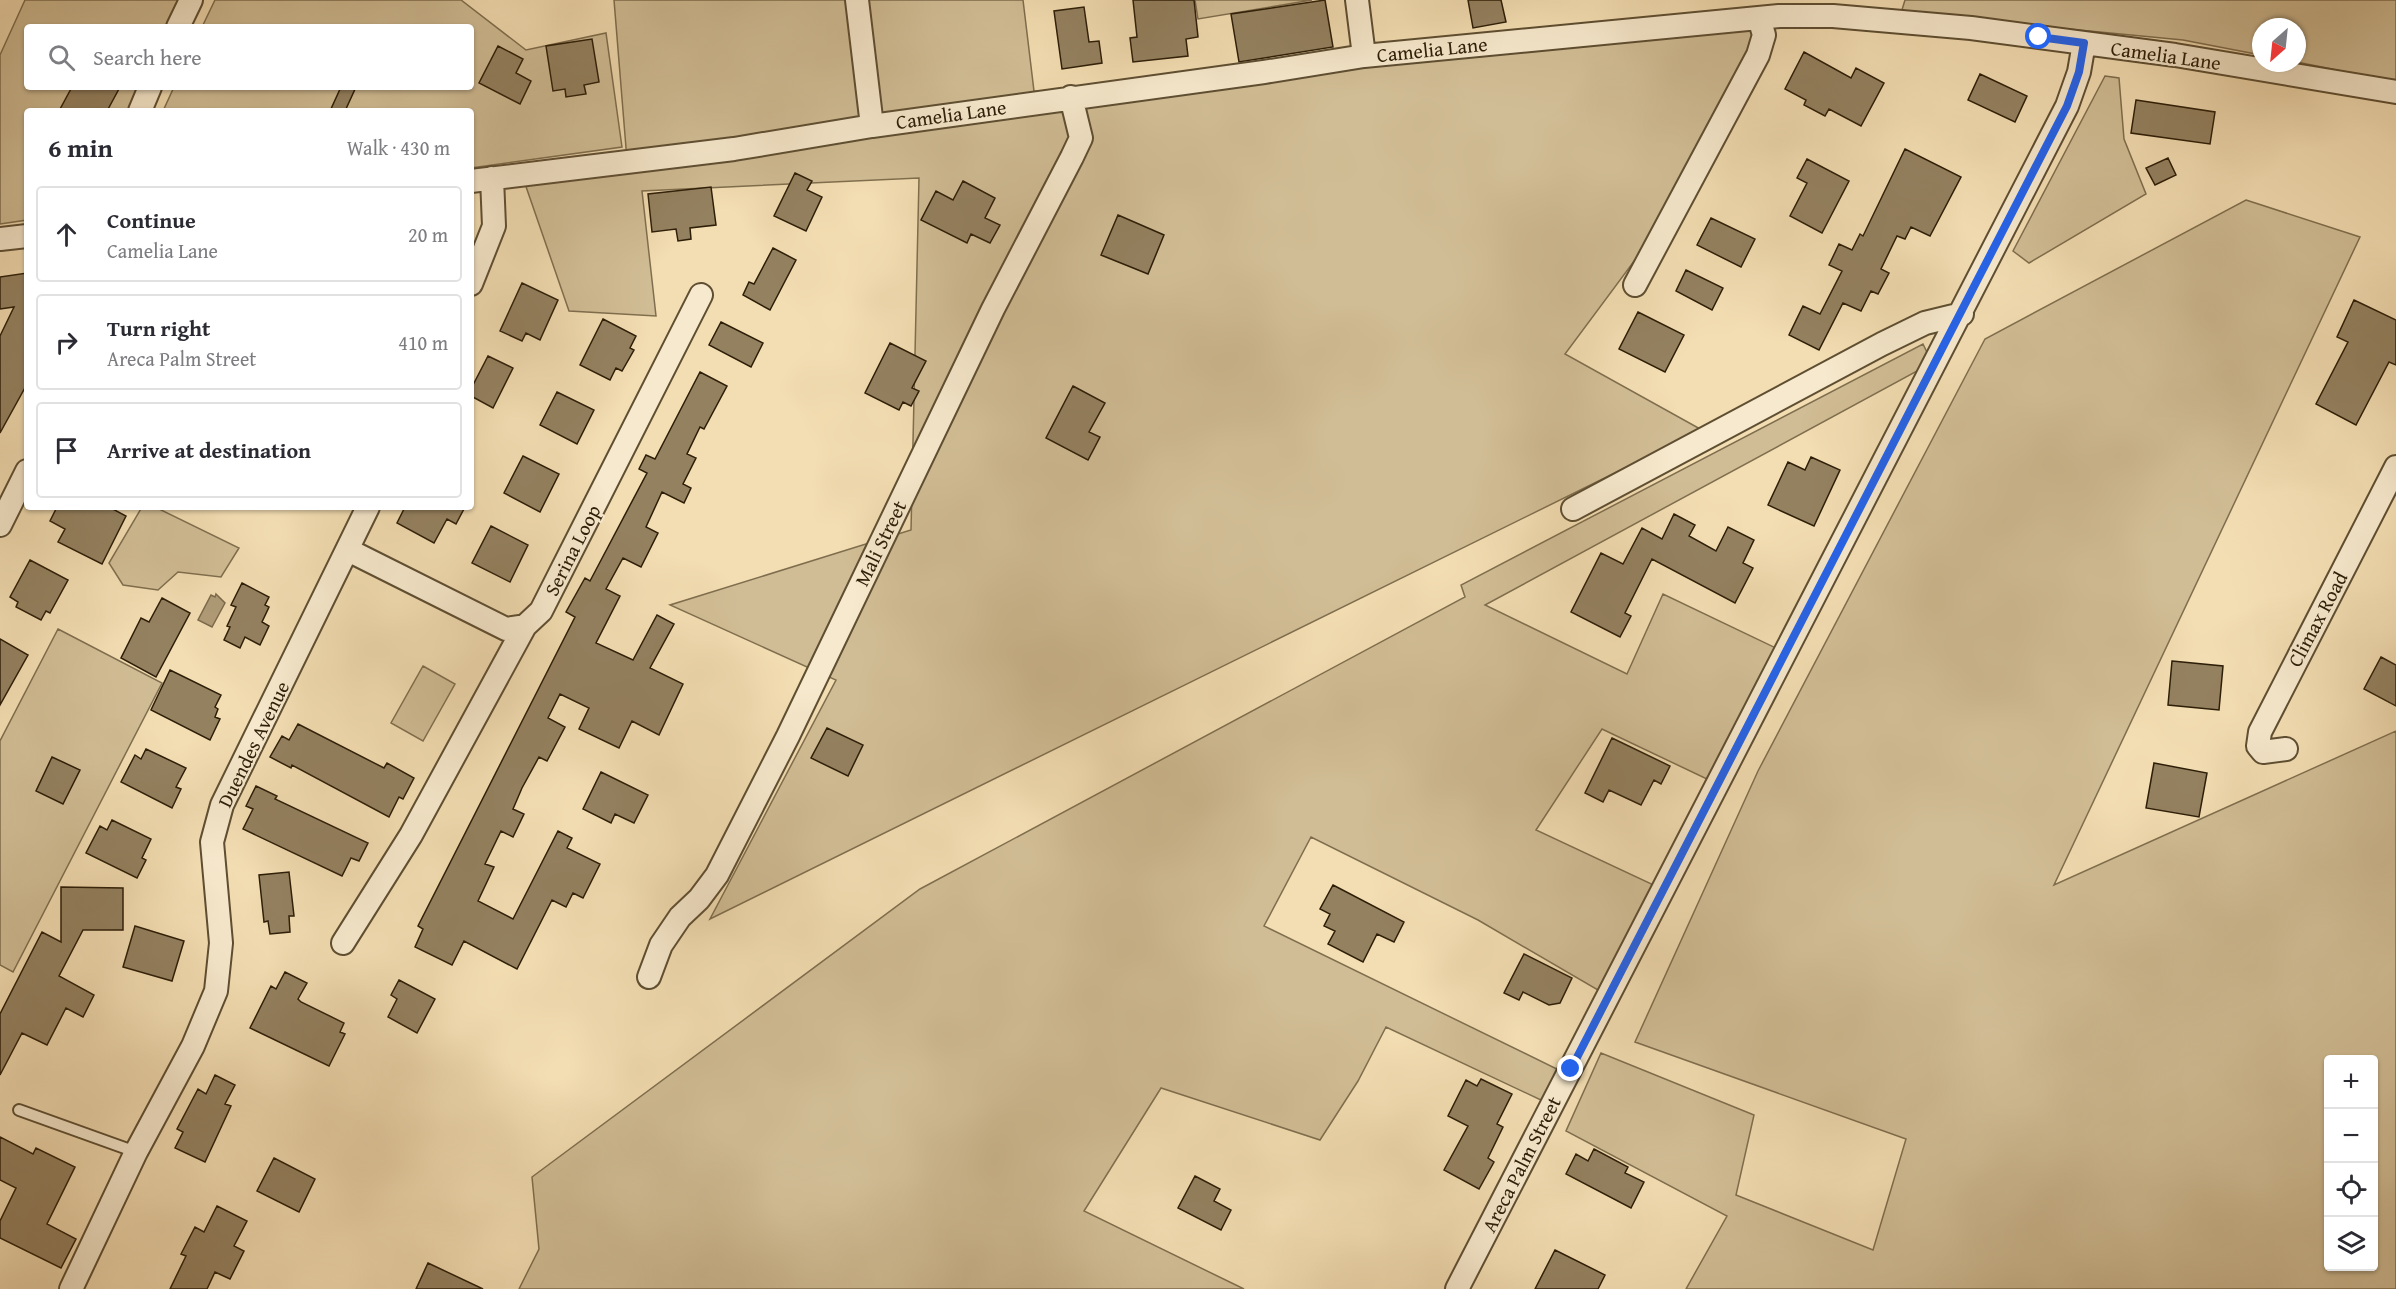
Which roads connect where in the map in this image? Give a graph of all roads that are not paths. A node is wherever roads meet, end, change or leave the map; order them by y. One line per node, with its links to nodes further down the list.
1 (191, 0): 5 (street)
2 (857, 0): 12 (street)
3 (1357, 0): 7 (street)
4 (1759, 18): 6 (street, Camelia Lane); 7 (street, Camelia Lane); 17 (street)
5 (179, 24)
6 (2084, 43): 9 (street, Camelia Lane); 19 (street, Areca Palm Street)
7 (1364, 56): 10 (street, Camelia Lane)
8 (149, 90): 11 (street)
9 (2396, 92)
10 (1071, 97): 12 (street, Camelia Lane); 29 (street, Mali Street)
11 (141, 108)
12 (872, 126): 13 (street, Camelia Lane)
13 (481, 180): 16 (street)
14 (24, 236): 15 (street)
15 (0, 239)
16 (474, 276)
17 (1635, 285)
18 (701, 295): 26 (street, Serina Loop)
19 (1962, 314): 22 (street); 33 (street, Areca Palm Street)
20 (2396, 467): 27 (street, Climax Road)
21 (24, 477): 24 (street)
22 (1573, 509)
23 (367, 510): 25 (street, Duendes Avenue)
24 (0, 525)
25 (348, 550): 26 (street); 31 (street, Duendes Avenue)
26 (525, 626): 28 (street, Serina Loop)
27 (2286, 749)
28 (343, 943)
29 (649, 977)
30 (20, 1110): 31 (lane)
31 (136, 1152): 32 (street, Duendes Avenue)
32 (71, 1289)
33 (1457, 1289)

